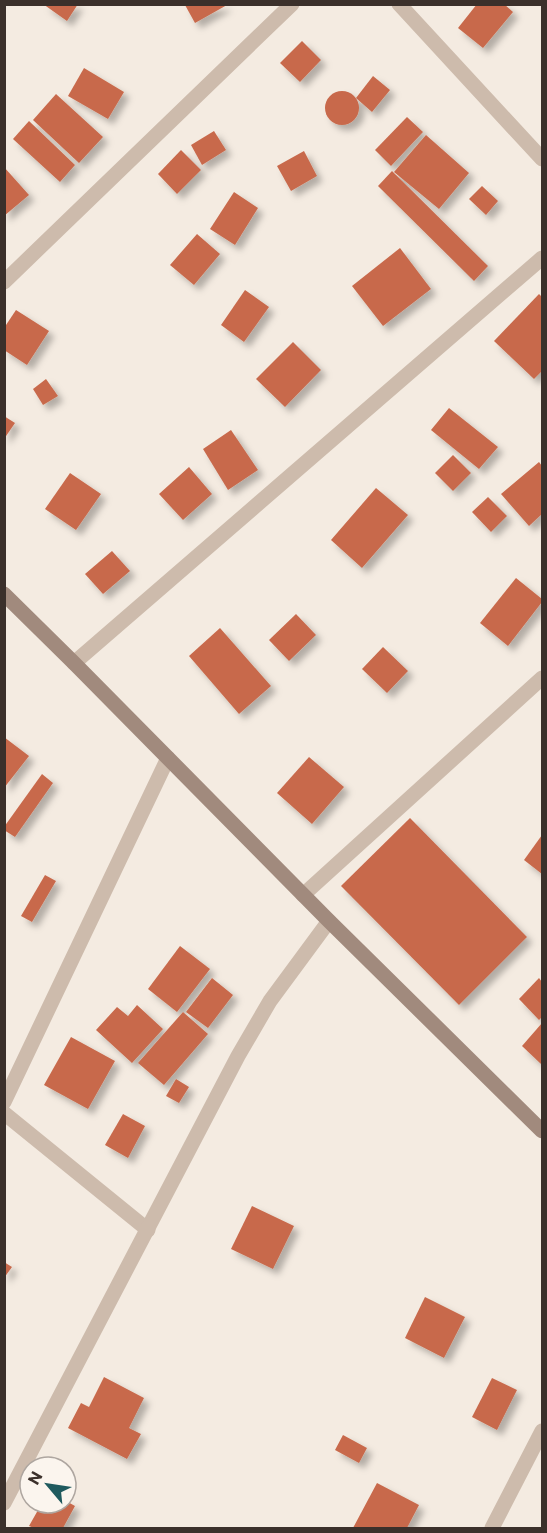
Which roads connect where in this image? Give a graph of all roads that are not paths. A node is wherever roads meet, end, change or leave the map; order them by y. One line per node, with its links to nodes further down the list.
1 (292, 4): 5 (street)
2 (399, 4): 3 (street)
3 (543, 159)
4 (543, 258): 7 (street)
5 (4, 282)
6 (4, 594): 7 (street)
7 (74, 663): 9 (street)
8 (543, 678): 10 (street)
9 (168, 758): 10 (street); 12 (street)
10 (303, 895): 11 (street)
11 (329, 921): 14 (street); 15 (street)
12 (4, 1102)
13 (4, 1113): 15 (street)
14 (543, 1131)
15 (148, 1230): 17 (street)
16 (543, 1431): 18 (street)
17 (4, 1503)
18 (492, 1528)

